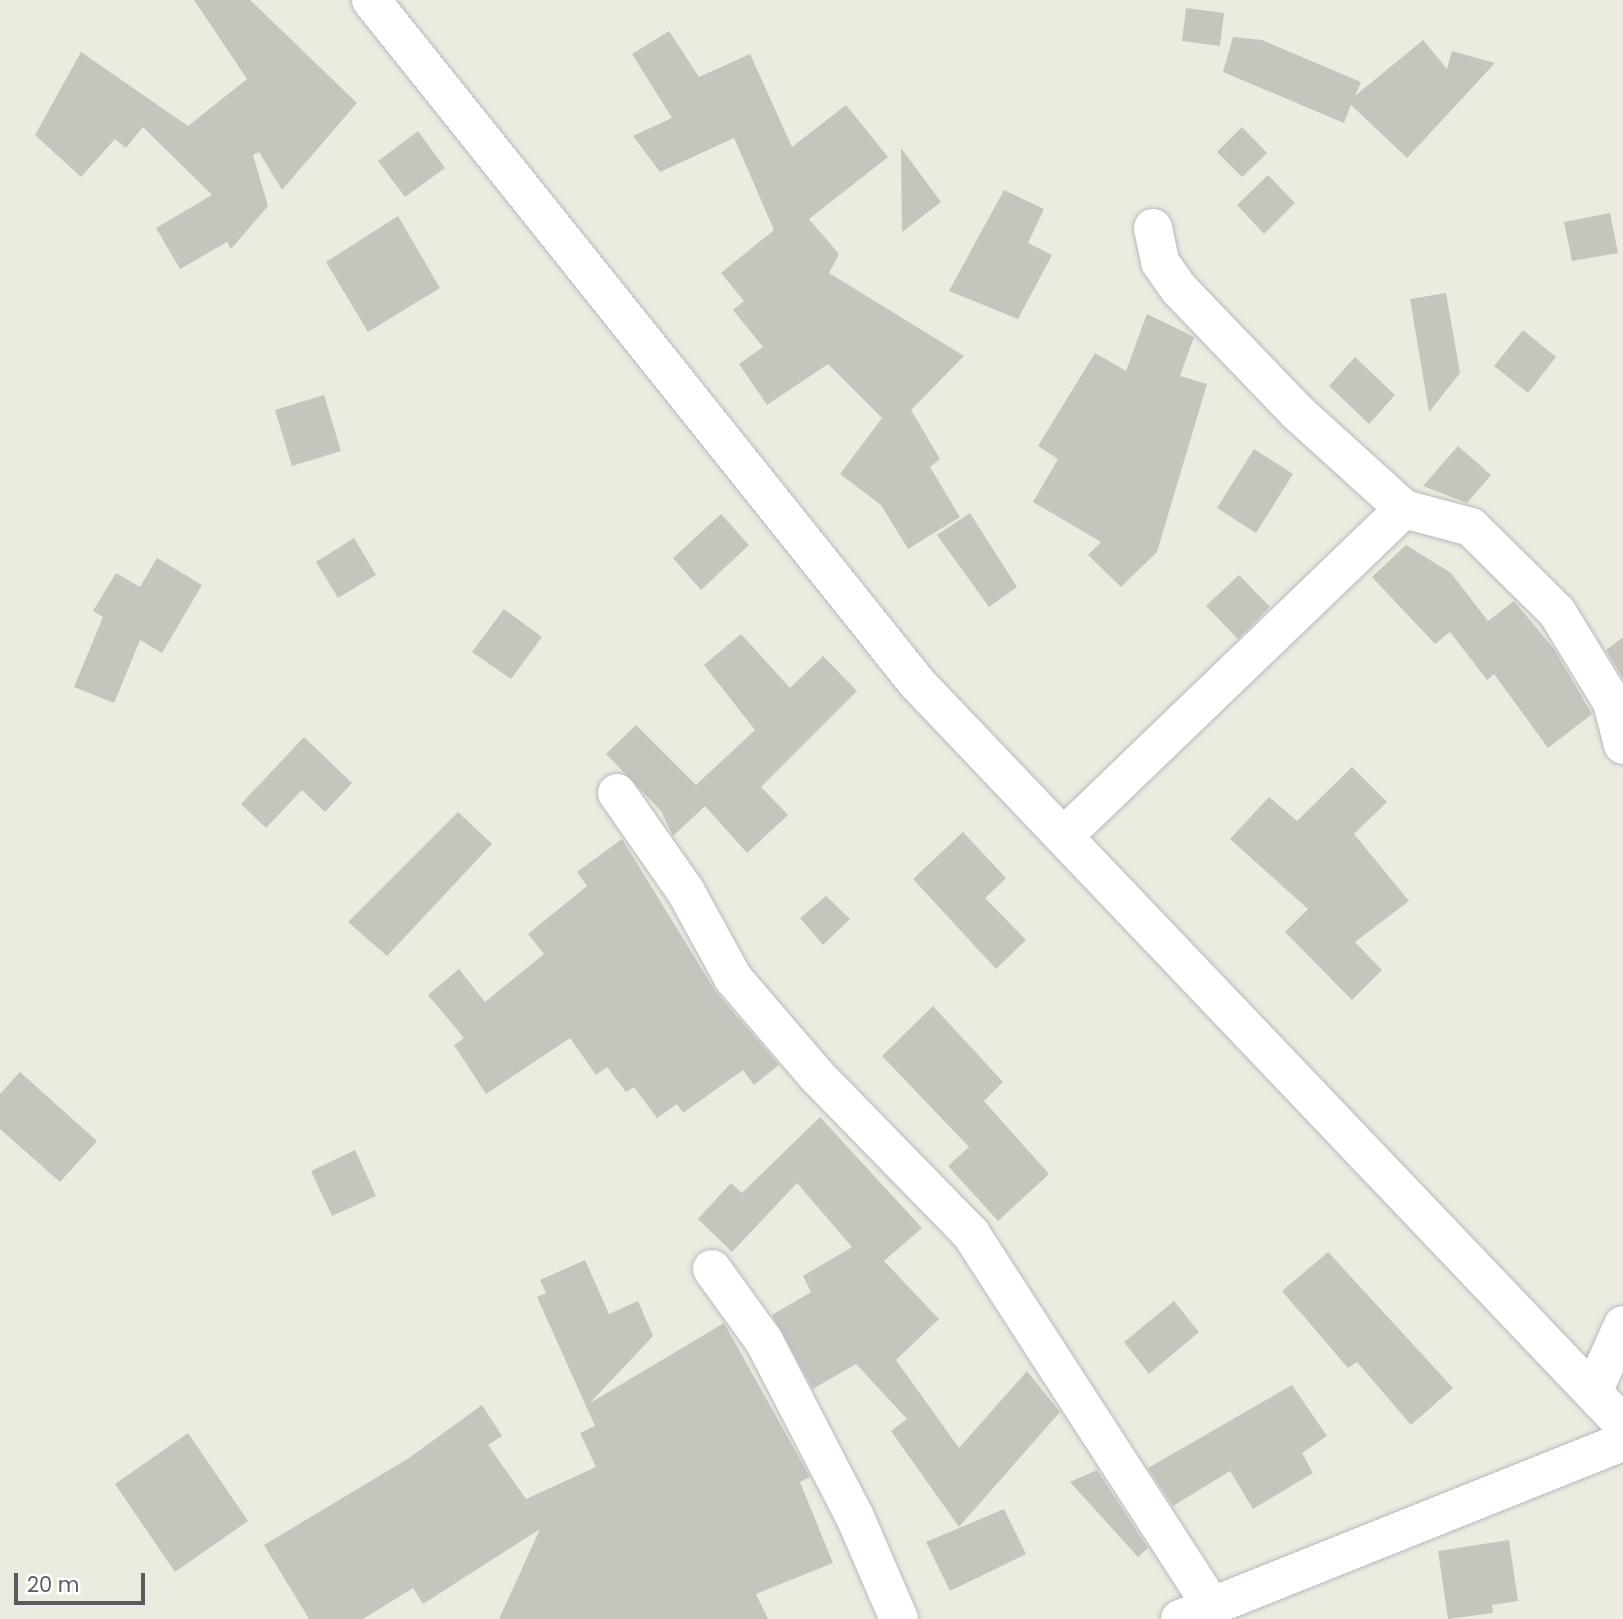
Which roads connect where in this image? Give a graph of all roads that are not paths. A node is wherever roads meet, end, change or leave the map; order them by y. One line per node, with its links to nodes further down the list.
1 (371, 0): 6 (street)
2 (1153, 228): 3 (street)
3 (1404, 509): 4 (street); 6 (street)
4 (1623, 745)
5 (617, 793): 12 (street)
6 (1064, 836): 9 (street)
7 (712, 1269): 13 (street)
8 (1623, 1325): 9 (street)
9 (1594, 1390): 10 (street)
10 (1623, 1424)
11 (1623, 1442): 12 (street)
12 (1196, 1613)
13 (899, 1619)

